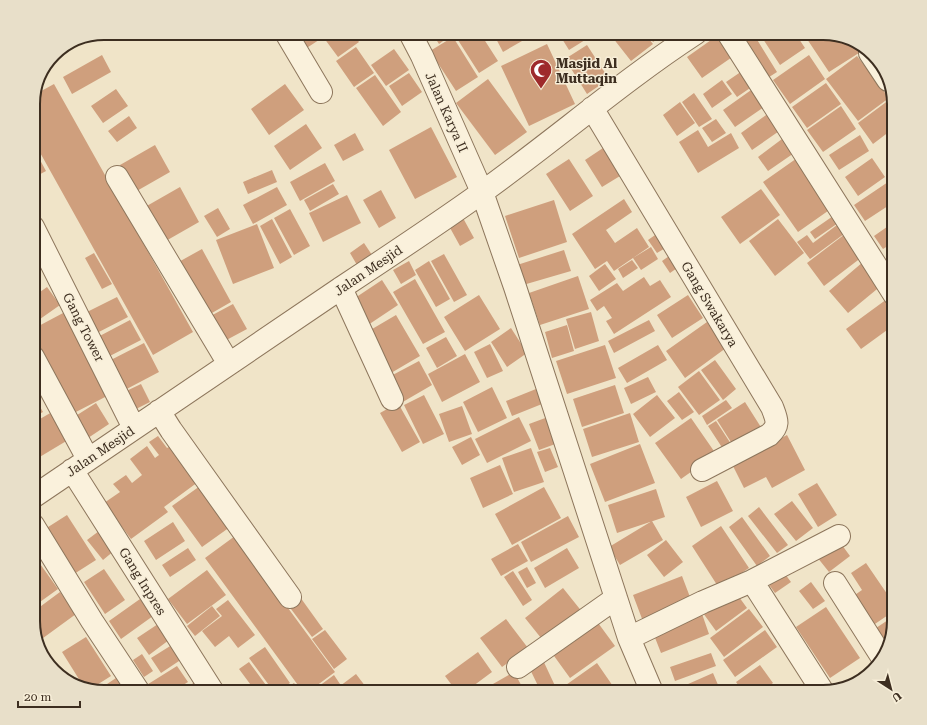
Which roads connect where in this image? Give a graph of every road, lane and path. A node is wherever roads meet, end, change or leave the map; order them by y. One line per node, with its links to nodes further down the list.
1 (290, 40): 5 (street)
2 (414, 40): 8 (street, Jalan Karya II)
3 (680, 40): 6 (street, Jalan Mesjid)
4 (732, 40): 10 (street)
5 (321, 92)
6 (592, 108): 8 (street, Jalan Mesjid); 18 (street, Gang Swakarya)
7 (117, 177): 12 (street)
8 (482, 192): 11 (street, Jalan Mesjid); 25 (street, Jalan Karya II)
9 (40, 241): 16 (street, Gang Tower)
10 (887, 281)
11 (341, 288): 12 (street, Jalan Mesjid); 14 (street)
12 (229, 364): 15 (street, Jalan Mesjid)
13 (40, 373): 17 (street, Gang Inpres)
14 (392, 399)
15 (159, 412): 16 (street, Jalan Mesjid); 24 (street)
16 (134, 428): 17 (street, Jalan Mesjid)
17 (80, 464): 19 (street, Jalan Mesjid); 30 (street, Gang Inpres)
18 (702, 470)
19 (40, 492)
20 (40, 536): 29 (street)
21 (839, 536): 22 (street)
22 (752, 581): 26 (street); 32 (street)
23 (835, 583): 27 (street)
24 (290, 597)
25 (616, 598): 26 (street, Jalan Karya II); 28 (street)
26 (629, 638): 31 (street, Jalan Karya II)
27 (879, 652)
28 (518, 667)
29 (135, 685)
30 (209, 685)
31 (649, 685)
32 (819, 685)

